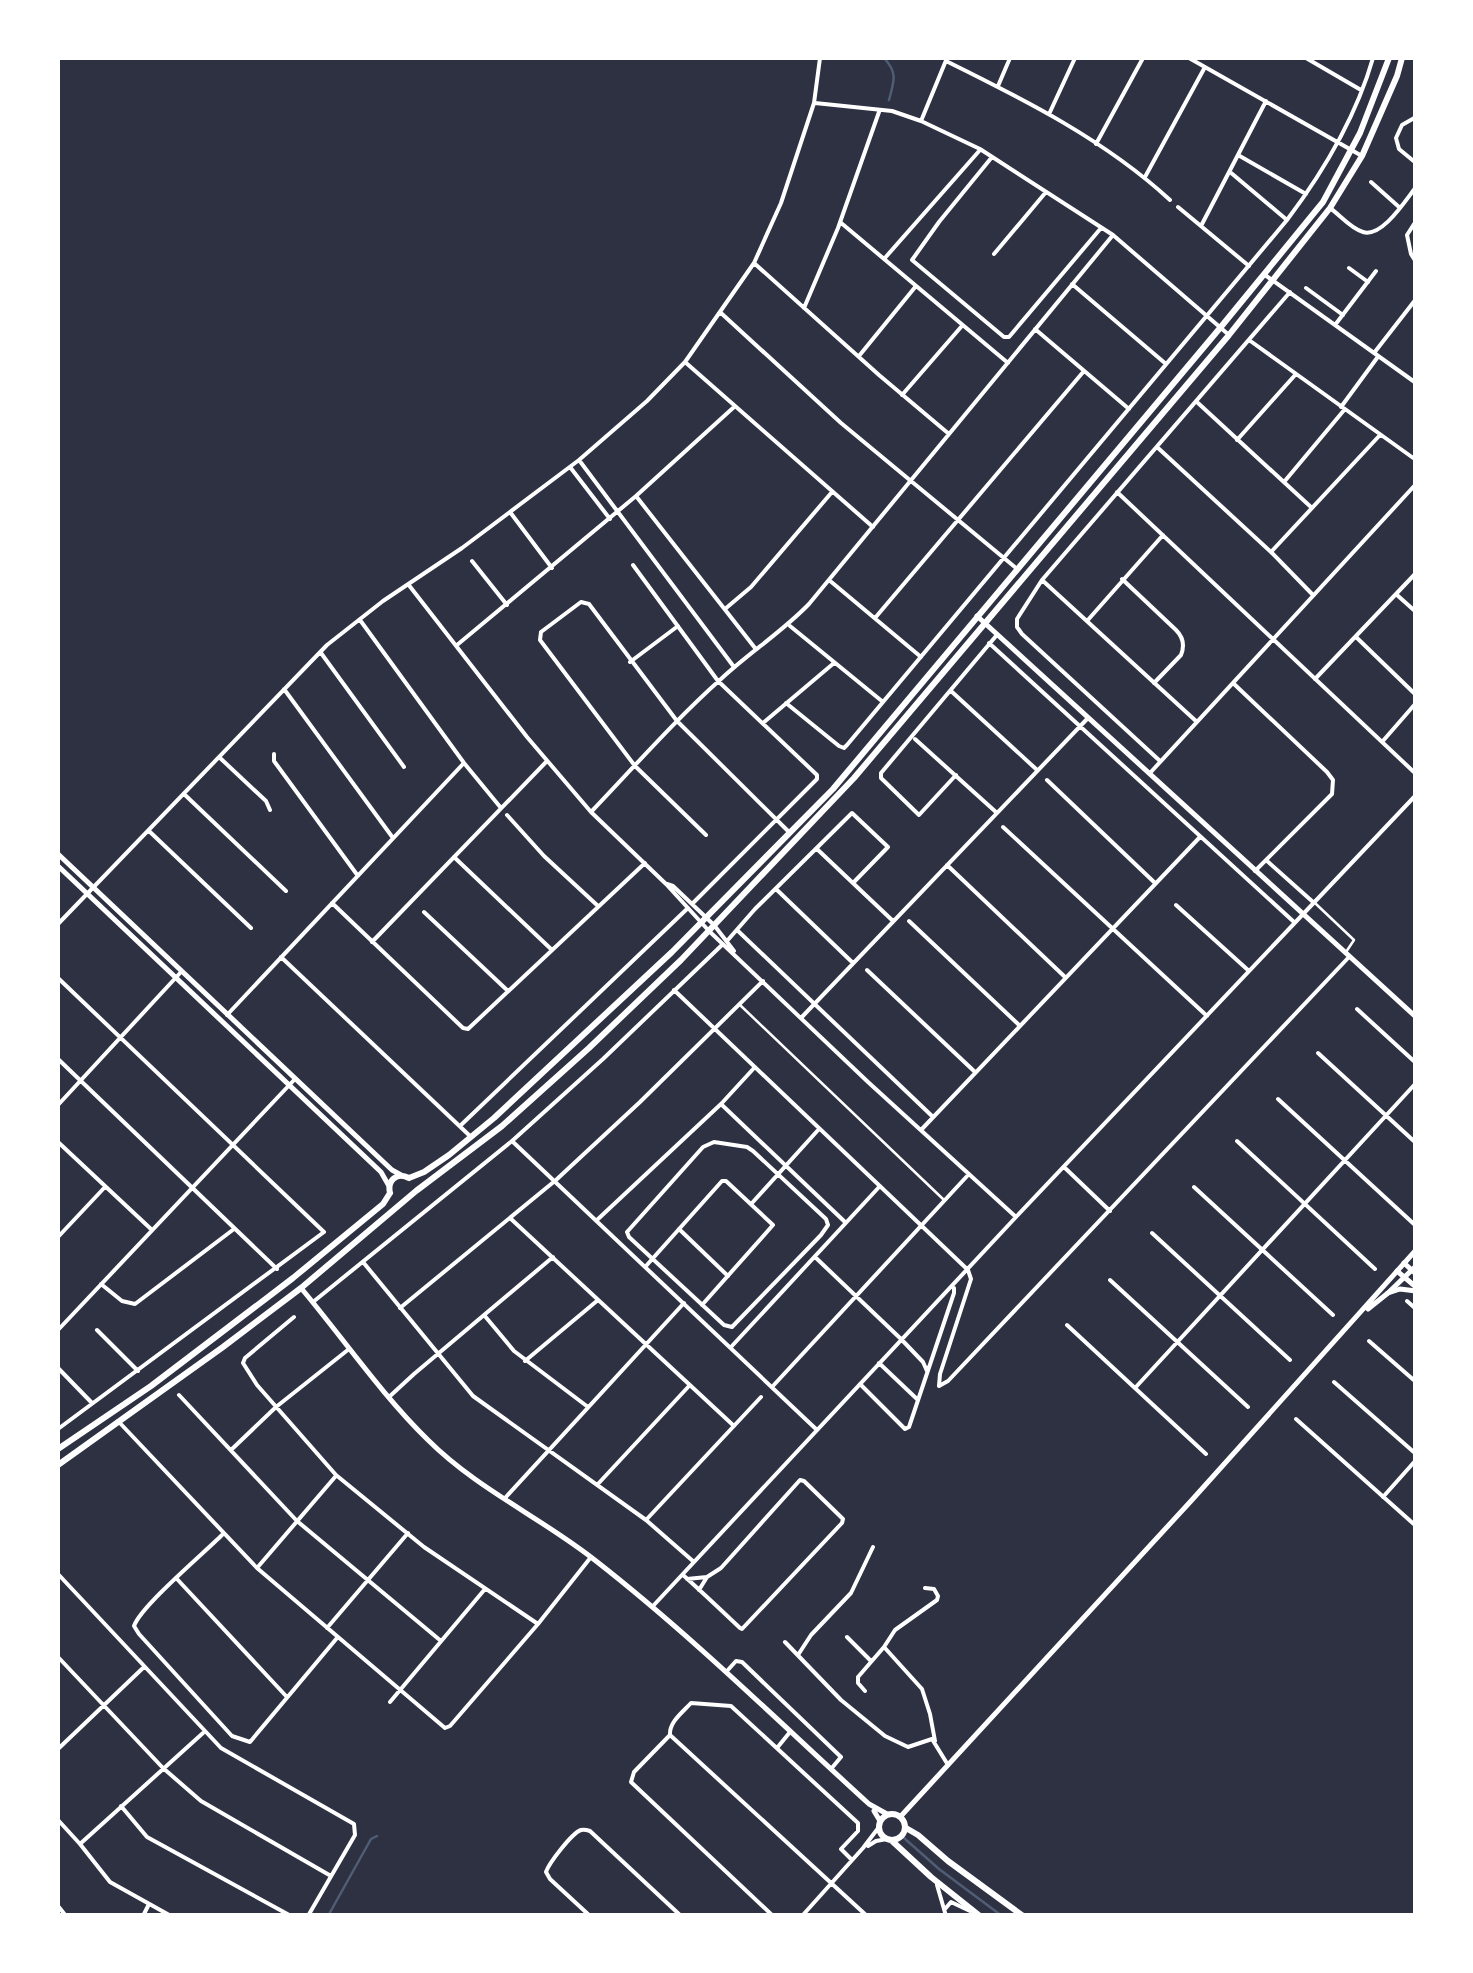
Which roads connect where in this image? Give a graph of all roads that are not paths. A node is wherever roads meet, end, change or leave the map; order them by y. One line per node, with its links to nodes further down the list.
1 (820, 58): 15 (street)
2 (1010, 58): 12 (street)
3 (1075, 58): 17 (street)
4 (1143, 58): 21 (street)
5 (1190, 58): 11 (street)
6 (1373, 58): 13 (street)
7 (1389, 58): 23 (main road)
8 (1402, 58): 26 (main road)
9 (946, 59): 12 (street); 19 (street)
10 (1310, 59): 13 (street)
11 (1205, 66): 14 (street); 29 (street)
12 (998, 86): 17 (street)
13 (1361, 90): 20 (street)
14 (1266, 101): 20 (street); 24 (street)
15 (814, 103): 16 (street); 47 (street)
16 (880, 110): 19 (street); 40 (street)
17 (1049, 114): 21 (street)
18 (1416, 118): 27 (street)
19 (920, 121): 22 (street)
20 (1338, 142): 23 (street); 33 (street)
21 (1096, 144): 29 (street)
22 (980, 149): 25 (street); 45 (street)
23 (1352, 150): 26 (street); 51 (main road)
24 (1238, 155): 28 (street); 33 (street)
25 (993, 156): 32 (street); 42 (street)
26 (1362, 156): 37 (main road)
27 (1416, 163)
28 (1230, 172): 38 (street); 41 (street)
29 (1146, 177): 34 (street)
30 (1371, 182): 36 (street)
31 (1416, 187): 36 (street)
32 (1046, 192): 42 (street); 44 (street)
33 (1306, 194): 38 (street)
34 (1170, 200)
35 (1178, 207): 41 (street)
36 (1400, 207): 37 (street)
37 (1330, 208): 52 (main road)
38 (1287, 220): 48 (street)
39 (1416, 221): 46 (street)
40 (840, 222): 45 (street); 59 (street)
41 (1202, 226): 48 (street)
42 (1101, 228): 43 (street)
43 (1112, 236): 54 (street); 62 (street)
44 (994, 254)
45 (884, 259): 55 (street)
46 (1416, 262)
47 (754, 263): 59 (street); 60 (street)
48 (1249, 266): 62 (street)
49 (1349, 268): 53 (street)
50 (1376, 271): 53 (street)
51 (1264, 274): 52 (street); 65 (main road)
52 (1273, 280): 57 (street); 67 (main road)
53 (1368, 282): 61 (street)
54 (1072, 284): 66 (street); 73 (street)
55 (916, 286): 63 (street); 70 (street)
56 (1306, 288): 61 (street)
57 (1290, 292): 64 (street); 68 (street)
58 (1416, 299): 69 (street)
59 (804, 308): 70 (street)
60 (721, 313): 71 (street); 89 (street)
61 (1343, 315): 64 (street)
62 (1207, 316): 65 (street); 73 (street)
63 (962, 325): 72 (street); 77 (street)
64 (1335, 325): 69 (street)
65 (1220, 328): 67 (street); 107 (main road)
66 (1036, 329): 72 (street); 74 (street)
67 (1229, 335): 122 (main road)
68 (1249, 340): 75 (street); 78 (street)
69 (1376, 355): 76 (street); 80 (street)
70 (858, 357): 77 (street)
71 (685, 362): 79 (street); 86 (street)
72 (1008, 363): 82 (street)
73 (1166, 364): 81 (street)
74 (1084, 370): 81 (street); 99 (street)
75 (1296, 374): 80 (street); 84 (street)
76 (1416, 383)
77 (902, 395): 82 (street)
78 (1197, 402): 84 (street); 85 (street)
79 (734, 407): 93 (street); 94 (street)
80 (1343, 408): 83 (street); 90 (street)
81 (1129, 410): 103 (street)
82 (949, 434): 89 (street)
83 (1380, 435): 87 (street); 95 (street)
84 (1238, 440): 90 (street)
85 (1157, 447): 92 (street); 102 (street)
86 (579, 460): 88 (street); 96 (street)
87 (1416, 460)
88 (570, 467): 97 (street); 98 (street)
89 (910, 481): 99 (street); 100 (street)
90 (1284, 482): 95 (street)
91 (1416, 484): 113 (street)
92 (1116, 491): 101 (street); 111 (street)
93 (832, 492): 100 (street); 116 (street)
94 (636, 496): 96 (street); 116 (street)
95 (1312, 508): 102 (street)
96 (618, 511): 98 (street); 135 (street)
97 (510, 512): 106 (street); 112 (street)
98 (610, 519): 106 (street)
99 (958, 519): 103 (street); 119 (street)
100 (873, 527): 110 (street)
101 (1163, 535): 109 (street); 127 (street)
102 (1271, 552): 113 (street)
103 (1004, 558): 107 (street); 132 (street)
104 (472, 561): 115 (street)
105 (633, 565): 124 (street)
106 (552, 568): 115 (street)
107 (1017, 570): 118 (main road)
108 (1416, 574): 114 (street)
109 (1122, 579): 121 (street); 138 (street)
110 (830, 580): 119 (street); 123 (street)
111 (1042, 580): 121 (street); 156 (street)
112 (408, 584): 120 (street); 129 (street)
113 (1312, 594): 127 (street)
114 (1397, 595): 117 (street); 126 (street)
115 (507, 605): 129 (street)
116 (725, 610): 130 (street)
117 (1416, 612)
118 (978, 616): 122 (street); 175 (main road)
119 (875, 618): 132 (street)
120 (360, 619): 131 (street); 157 (street)
121 (1086, 621): 138 (street)
122 (985, 623): 125 (street); 207 (main road)
123 (789, 625): 130 (street); 134 (street)
124 (678, 626): 133 (street); 137 (street)
125 (997, 634): 128 (street); 146 (street)
126 (1356, 637): 136 (street); 142 (street)
127 (1272, 639): 136 (street); 139 (street)
128 (989, 644): 141 (street); 150 (street)
129 (456, 646): 155 (street)
130 (755, 648): 135 (street)
131 (320, 652): 140 (street); 158 (street)
132 (921, 657): 143 (street)
133 (630, 662): 147 (street); 159 (street)
134 (834, 663): 143 (street); 145 (street)
135 (734, 667): 137 (street)
136 (1315, 679): 152 (street)
137 (718, 681): 147 (street); 149 (street)
138 (1154, 683): 148 (street)
139 (1233, 683): 148 (street); 182 (street)
140 (284, 688): 154 (street); 178 (street)
141 (952, 691): 151 (street); 160 (street)
142 (1416, 695)
143 (883, 702): 145 (street)
144 (1416, 703): 152 (street)
145 (786, 704): 149 (street)
146 (1088, 718): 150 (street); 161 (street)
147 (677, 721): 159 (street); 172 (street)
148 (1197, 722): 156 (street)
149 (763, 723): 172 (street)
150 (1080, 726): 160 (street); 177 (street)
151 (914, 737): 163 (street); 163 (street)
152 (1382, 742): 162 (street)
153 (274, 754): 187 (street)
154 (219, 756): 165 (street); 168 (street)
155 (547, 761): 167 (street); 169 (street)
156 (1160, 762): 161 (street)
157 (464, 764): 167 (street); 178 (street)
158 (404, 766)
159 (635, 766): 169 (street); 176 (street)
160 (1038, 771): 170 (street)
161 (1150, 774): 186 (street)
162 (1416, 774)
163 (956, 775): 170 (street)
164 (1047, 780): 189 (street)
165 (184, 794): 174 (street); 192 (street)
166 (1416, 795): 194 (street)
167 (501, 808): 181 (street)
168 (270, 810)
169 (591, 812): 183 (street)
170 (997, 812): 184 (street)
171 (507, 815): 197 (street)
172 (776, 820): 175 (street); 198 (street)
173 (1003, 827): 208 (street)
174 (148, 831): 190 (street); 206 (street)
175 (790, 833): 201 (main road)
176 (706, 835)
177 (1200, 836): 189 (street); 204 (street)
178 (393, 838): 187 (street)
179 (816, 848): 188 (street); 188 (street); 191 (street)
180 (58, 854): 190 (street)
181 (454, 857): 210 (street); 212 (street)
182 (1266, 860): 186 (street); 194 (street)
183 (644, 863): 197 (street); 198 (street)
184 (947, 865): 203 (street); 219 (street)
185 (58, 866): 193 (street)
186 (1255, 871): 200 (street)
187 (358, 876): 195 (street)
188 (853, 883): 203 (street)
189 (1155, 883): 208 (street)
190 (93, 889): 193 (street); 218 (street)
191 (776, 889): 209 (street); 215 (street)
192 (286, 892)
193 (87, 896): 205 (street); 221 (street)
194 (1313, 902): 200 (street); 213 (lane)
195 (332, 903): 210 (street); 214 (street)
196 (1176, 905): 217 (street)
197 (598, 906): 212 (street)
198 (690, 906): 201 (street); 249 (street)
199 (424, 912): 224 (street)
200 (1302, 914): 204 (street); 213 (street)
201 (703, 920): 207 (street); 252 (main road)
202 (909, 921): 232 (street)
203 (894, 922): 215 (street)
204 (1294, 922): 217 (street)
205 (58, 924)
206 (251, 928)
207 (712, 928): 211 (street); 270 (main road)
208 (1112, 928): 219 (street); 229 (street)
209 (736, 930): 211 (street); 225 (street)
210 (372, 942): 224 (street)
211 (725, 942): 222 (street); 223 (street)
212 (553, 951): 224 (street)
213 (1347, 955): 230 (street); 274 (street)
214 (282, 957): 228 (street); 249 (street)
215 (853, 964): 225 (street)
216 (868, 970): 239 (street)
217 (1249, 971): 229 (street)
218 (181, 972): 221 (street); 228 (street)
219 (1065, 977): 232 (street)
220 (58, 978): 234 (street)
221 (175, 979): 234 (street); 243 (street)
222 (763, 981): 226 (street); 231 (street)
223 (674, 990): 233 (street); 253 (street)
224 (509, 992)
225 (814, 1004): 231 (street); 247 (street)
226 (740, 1005): 233 (street); 271 (lane)
227 (1357, 1008): 237 (street)
228 (226, 1015): 240 (street)
229 (1207, 1016): 260 (street)
230 (1416, 1017)
231 (801, 1018): 251 (street)
232 (1020, 1026): 239 (street)
233 (716, 1029): 238 (street); 264 (street)
234 (122, 1038): 241 (street); 257 (street)
235 (1318, 1053): 248 (street)
236 (58, 1059): 241 (street)
237 (1416, 1063)
238 (756, 1067): 245 (street); 250 (street)
239 (975, 1072): 247 (street)
240 (295, 1079): 243 (street); 263 (street)
241 (80, 1081): 246 (street); 268 (street)
242 (1416, 1083): 248 (street)
243 (288, 1086): 257 (street); 269 (street)
244 (1278, 1098): 258 (street)
245 (721, 1104): 259 (street); 277 (street)
246 (58, 1105)
247 (933, 1116): 251 (street)
248 (1386, 1116): 256 (street); 258 (street)
249 (461, 1126): 252 (street)
250 (820, 1128): 259 (street); 265 (street)
251 (920, 1130): 261 (street)
252 (471, 1137): 263 (main road)
253 (512, 1140): 264 (street); 293 (street)
254 (58, 1142): 266 (street)
255 (1236, 1142): 273 (street)
256 (1416, 1143)
257 (233, 1144): 268 (street); 296 (street)
258 (1345, 1160): 273 (street); 281 (street)
259 (786, 1165): 262 (street); 279 (street)
260 (1064, 1167): 274 (street); 276 (street)
261 (969, 1173): 271 (street); 276 (street)
262 (778, 1174): 272 (street); 292 (street); 315 (street)
263 (405, 1176): 269 (main road); 270 (main road)
264 (556, 1180): 275 (street); 277 (street)
265 (880, 1186): 279 (street); 280 (street)
266 (105, 1187): 282 (street); 285 (street)
267 (1194, 1187): 288 (street)
268 (192, 1188): 283 (street); 285 (street)
269 (390, 1189): 270 (main road); 357 (main road)
270 (410, 1197): 306 (main road)
271 (944, 1200): 280 (street)
272 (752, 1204): 284 (street); 301 (street)
273 (1304, 1204): 288 (street); 297 (street)
274 (1110, 1211): 298 (street)
275 (510, 1218): 291 (street); 316 (street)
276 (1016, 1218): 298 (street)
277 (597, 1220): 295 (street)
278 (58, 1222): 282 (street)
279 (845, 1222): 290 (street)
280 (921, 1225): 298 (street); 309 (street)
281 (1415, 1225)
282 (65, 1229): 287 (street)
283 (235, 1229): 296 (street); 304 (street)
284 (679, 1229): 292 (street); 301 (street)
285 (152, 1230): 304 (street)
286 (1152, 1233): 310 (street)
287 (58, 1237)
288 (1262, 1250): 310 (street); 319 (street)
289 (1416, 1250): 294 (street)
290 (814, 1256): 309 (street); 330 (street)
291 (553, 1257): 311 (street); 318 (street)
292 (652, 1258): 295 (street); 315 (street)
293 (363, 1262): 313 (street); 316 (street)
294 (1404, 1263): 299 (street); 300 (street)
295 (646, 1266): 314 (street)
296 (277, 1268): 336 (street)
297 (1375, 1269)
298 (968, 1270): 305 (street)
299 (1414, 1270): 302 (street)
300 (1397, 1271): 302 (street); 321 (street)
301 (728, 1276): 315 (street)
302 (1404, 1278): 307 (street); 308 (street)
303 (1110, 1280): 327 (street)
304 (101, 1284): 323 (street)
305 (954, 1285): 325 (street); 337 (street)
306 (301, 1288): 313 (street); 353 (main road)
307 (1416, 1289): 308 (street)
308 (1388, 1293): 321 (street)
309 (856, 1296): 325 (street); 342 (street)
310 (1220, 1296): 327 (street); 332 (street)
311 (598, 1300): 328 (street); 333 (street)
312 (1406, 1301): 317 (street)
313 (313, 1302): 329 (street)
314 (684, 1303): 328 (street); 330 (street)
315 (702, 1304)
316 (400, 1308): 331 (street)
317 (1416, 1309)
318 (484, 1315): 331 (street); 333 (street)
319 (1333, 1315)
320 (294, 1316): 349 (street)
321 (1358, 1317): 408 (street)
322 (1067, 1325): 343 (street)
323 (58, 1330)
324 (97, 1330): 336 (street)
325 (902, 1339): 334 (street); 337 (street)
326 (1369, 1341): 339 (street)
327 (1178, 1342): 343 (street); 350 (street)
328 (646, 1344): 341 (street); 351 (street)
329 (350, 1348): 346 (street); 349 (street)
330 (731, 1348): 342 (street)
331 (437, 1354): 346 (street); 359 (street)
332 (1290, 1360)
333 (525, 1361): 351 (street)
334 (879, 1363): 340 (street); 347 (street)
335 (58, 1368): 348 (street)
336 (138, 1370): 348 (street)
337 (927, 1371): 347 (street)
338 (1334, 1382): 361 (street)
339 (1416, 1382)
340 (860, 1384): 347 (street); 356 (street)
341 (690, 1385): 354 (street); 364 (street)
342 (772, 1386): 356 (street)
343 (1135, 1388): 360 (street)
344 (180, 1395): 358 (street)
345 (761, 1396): 354 (street)
346 (390, 1397): 366 (street)
347 (918, 1400)
348 (92, 1404): 355 (street)
349 (276, 1407): 358 (street); 363 (street)
350 (1248, 1407)
351 (588, 1408): 359 (street)
352 (1296, 1419): 365 (street)
353 (118, 1421): 362 (main road); 371 (street)
354 (734, 1426): 368 (street)
355 (58, 1429)
356 (817, 1430): 374 (street)
357 (58, 1449)
358 (231, 1450): 367 (street)
359 (548, 1450): 364 (street); 366 (street)
360 (1206, 1454)
361 (1416, 1457): 365 (street)
362 (58, 1465)
363 (336, 1476): 367 (street); 370 (street)
364 (597, 1485): 368 (street)
365 (1383, 1497): 369 (street)
366 (505, 1498): 373 (street)
367 (296, 1520): 375 (street); 380 (street)
368 (646, 1520): 374 (street)
369 (1416, 1526)
370 (408, 1533): 380 (street); 382 (street)
371 (224, 1534): 375 (street); 379 (street)
372 (873, 1547): 392 (street)
373 (591, 1557): 384 (street); 385 (street)
374 (695, 1562): 377 (street)
375 (256, 1568): 386 (street)
376 (58, 1574): 395 (street)
377 (685, 1577): 378 (street); 383 (street); 384 (street)
378 (706, 1577): 383 (street); 383 (street)
379 (177, 1579): 399 (street); 399 (street)
380 (368, 1580): 386 (street); 389 (street)
381 (925, 1588): 391 (street)
382 (484, 1589): 385 (street); 389 (street)
383 (699, 1590)
384 (653, 1606): 396 (street)
385 (538, 1624): 397 (street)
386 (327, 1628): 388 (street)
387 (847, 1637): 394 (street)
388 (337, 1638): 397 (street); 399 (street)
389 (441, 1641): 397 (street)
390 (785, 1642): 392 (street)
391 (884, 1647): 394 (street); 405 (street)
392 (798, 1655): 405 (street)
393 (58, 1657): 401 (street)
394 (871, 1660): 398 (street)
395 (144, 1667): 401 (street); 402 (street)
396 (727, 1671): 403 (street); 410 (street)
397 (400, 1690): 400 (street)
398 (864, 1691)
399 (287, 1696)
400 (390, 1702)
401 (103, 1706): 406 (street); 409 (street)
402 (205, 1732): 409 (street); 422 (street)
403 (790, 1732): 407 (street); 410 (street)
404 (670, 1735): 407 (street); 424 (street); 436 (street)
405 (935, 1740): 408 (street)
406 (59, 1745)
407 (776, 1748): 421 (street)
408 (948, 1765): 414 (street)
409 (163, 1768): 412 (street); 422 (street)
410 (831, 1769): 411 (street)
411 (869, 1804): 413 (street); 416 (street)
412 (121, 1806): 419 (street); 432 (street)
413 (888, 1814): 414 (main road); 416 (main road)
414 (900, 1816): 417 (main road)
415 (58, 1820): 419 (street)
416 (880, 1824): 418 (main road); 420 (street)
417 (906, 1828): 418 (main road); 439 (main road)
418 (889, 1839): 420 (street); 423 (main road)
419 (80, 1844): 425 (street)
420 (864, 1848): 421 (street)
421 (852, 1860): 424 (street)
422 (331, 1876): 433 (street)
423 (931, 1877): 427 (street); 428 (main road)
424 (831, 1883): 437 (street); 438 (street)
425 (149, 1904): 430 (street); 431 (street)
426 (58, 1906): 429 (street)
427 (945, 1912): 428 (street)
428 (980, 1915)
429 (66, 1916)
430 (143, 1916)
431 (171, 1916)
432 (291, 1916)
433 (308, 1916)
434 (590, 1916): 435 (street)
435 (681, 1916)
436 (773, 1916)
437 (802, 1916)
438 (867, 1916)
439 (1023, 1916)

